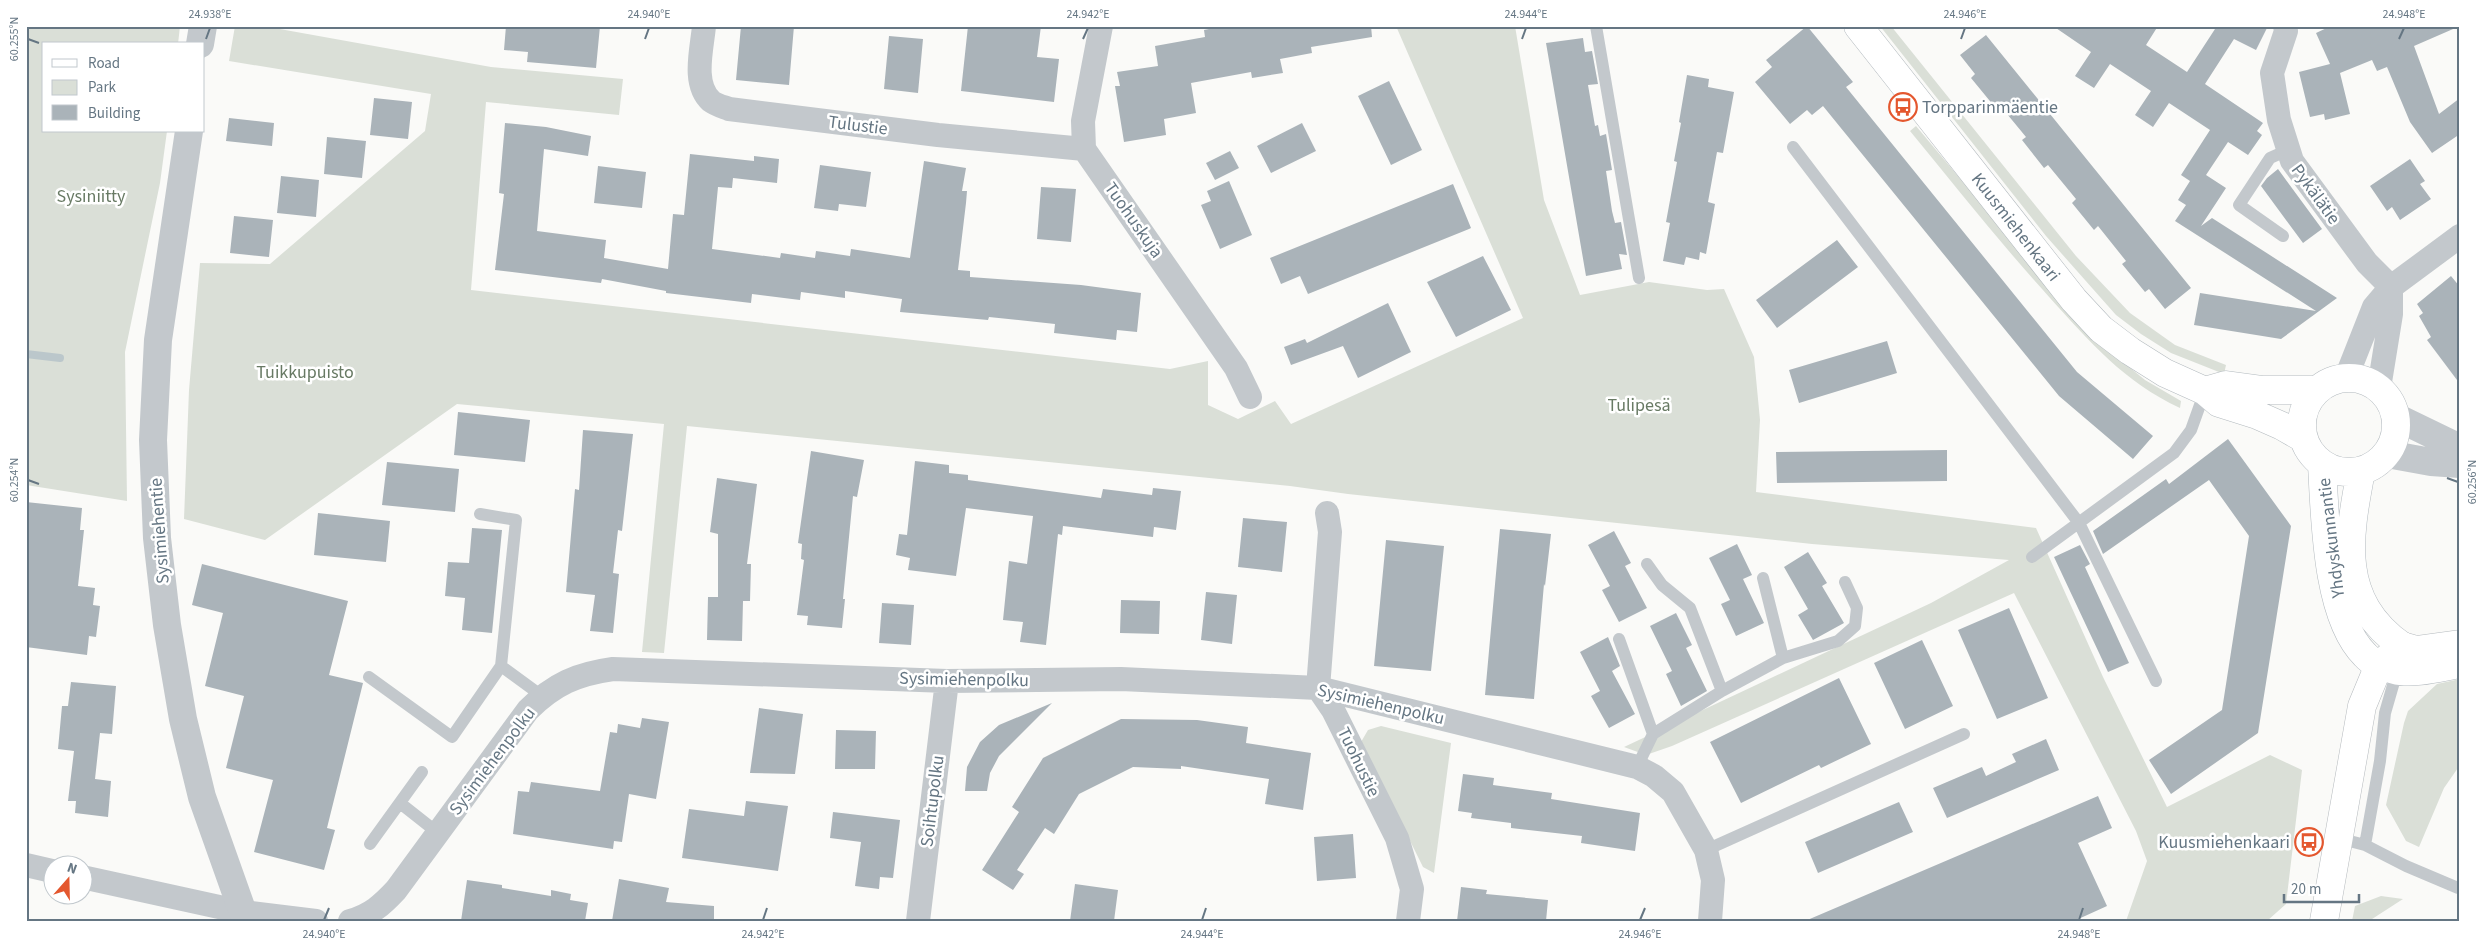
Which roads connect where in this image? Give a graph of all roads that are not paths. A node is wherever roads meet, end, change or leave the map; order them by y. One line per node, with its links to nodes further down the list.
1 (203, 26): 7 (street)
2 (704, 26): 10 (street, Tulustie)
3 (1101, 26): 10 (street)
4 (1596, 26): 14 (lane)
5 (1858, 26): 19 (main road, Kuusmiehenkaari)
6 (2285, 26): 11 (street, Pykälätie)
7 (200, 42)
8 (189, 132): 61 (street, Sysimiehentie)
9 (1793, 147): 30 (lane)
10 (1084, 149): 20 (street, Tuohuskuja)
11 (2288, 150): 12 (lane); 15 (street, Pykälätie)
12 (2283, 236)
13 (2460, 236): 15 (street)
14 (1638, 278)
15 (2391, 287): 16 (street); 17 (street)
16 (2346, 378): 17 (main road); 18 (main road)
17 (2379, 388): 21 (main road)
18 (2316, 390): 19 (main road); 22 (main road)
19 (2205, 391): 22 (main road, Kuusmiehenkaari); 30 (lane)
20 (1250, 397)
21 (2396, 418): 23 (street); 24 (main road)
22 (2303, 438): 25 (main road)
23 (2460, 448)
24 (2387, 454): 26 (street); 27 (main road)
25 (2322, 464): 27 (main road); 38 (main road, Yhdyskunnantie)
26 (2460, 464)
27 (2361, 471): 38 (main road, Yhdyskunnantie)
28 (1327, 513): 44 (street)
29 (480, 514): 40 (lane)
30 (2080, 523): 31 (lane); 43 (lane)
31 (2032, 557)
32 (1647, 564): 45 (lane)
33 (1763, 578): 37 (lane)
34 (1845, 582): 37 (lane)
35 (1620, 639): 47 (lane)
36 (2460, 644): 38 (main road)
37 (1783, 658): 45 (lane)
38 (2393, 660): 39 (main road); 53 (main road); 55 (lane)
39 (2460, 664)
40 (501, 666): 41 (lane); 46 (lane)
41 (369, 677)
42 (947, 681): 44 (street, Sysimiehenpolku); 46 (street, Sysimiehenpolku); 64 (street, Soihtupolku)
43 (2156, 681)
44 (1318, 688): 49 (street, Sysimiehenpolku); 65 (street, Tuohustie)
45 (1722, 691): 47 (lane)
46 (542, 696): 52 (street, Sysimiehenpolku)
47 (1653, 734): 49 (lane)
48 (1964, 734): 56 (lane)
49 (1637, 767): 56 (street, Sysimiehenpolku)
50 (422, 772): 51 (lane)
51 (400, 803): 52 (lane); 54 (lane)
52 (438, 832): 62 (street, Sysimiehenpolku)
53 (2338, 838): 55 (lane); 67 (main road)
54 (370, 844)
55 (2365, 845): 60 (lane)
56 (1706, 850): 66 (street)
57 (26, 864): 58 (street)
58 (42, 868)
59 (92, 879): 61 (street)
60 (2458, 888)
61 (244, 916): 63 (street)
62 (362, 919)
63 (316, 921)
64 (918, 921)
65 (1408, 921)
66 (1710, 921)
67 (2324, 921)

